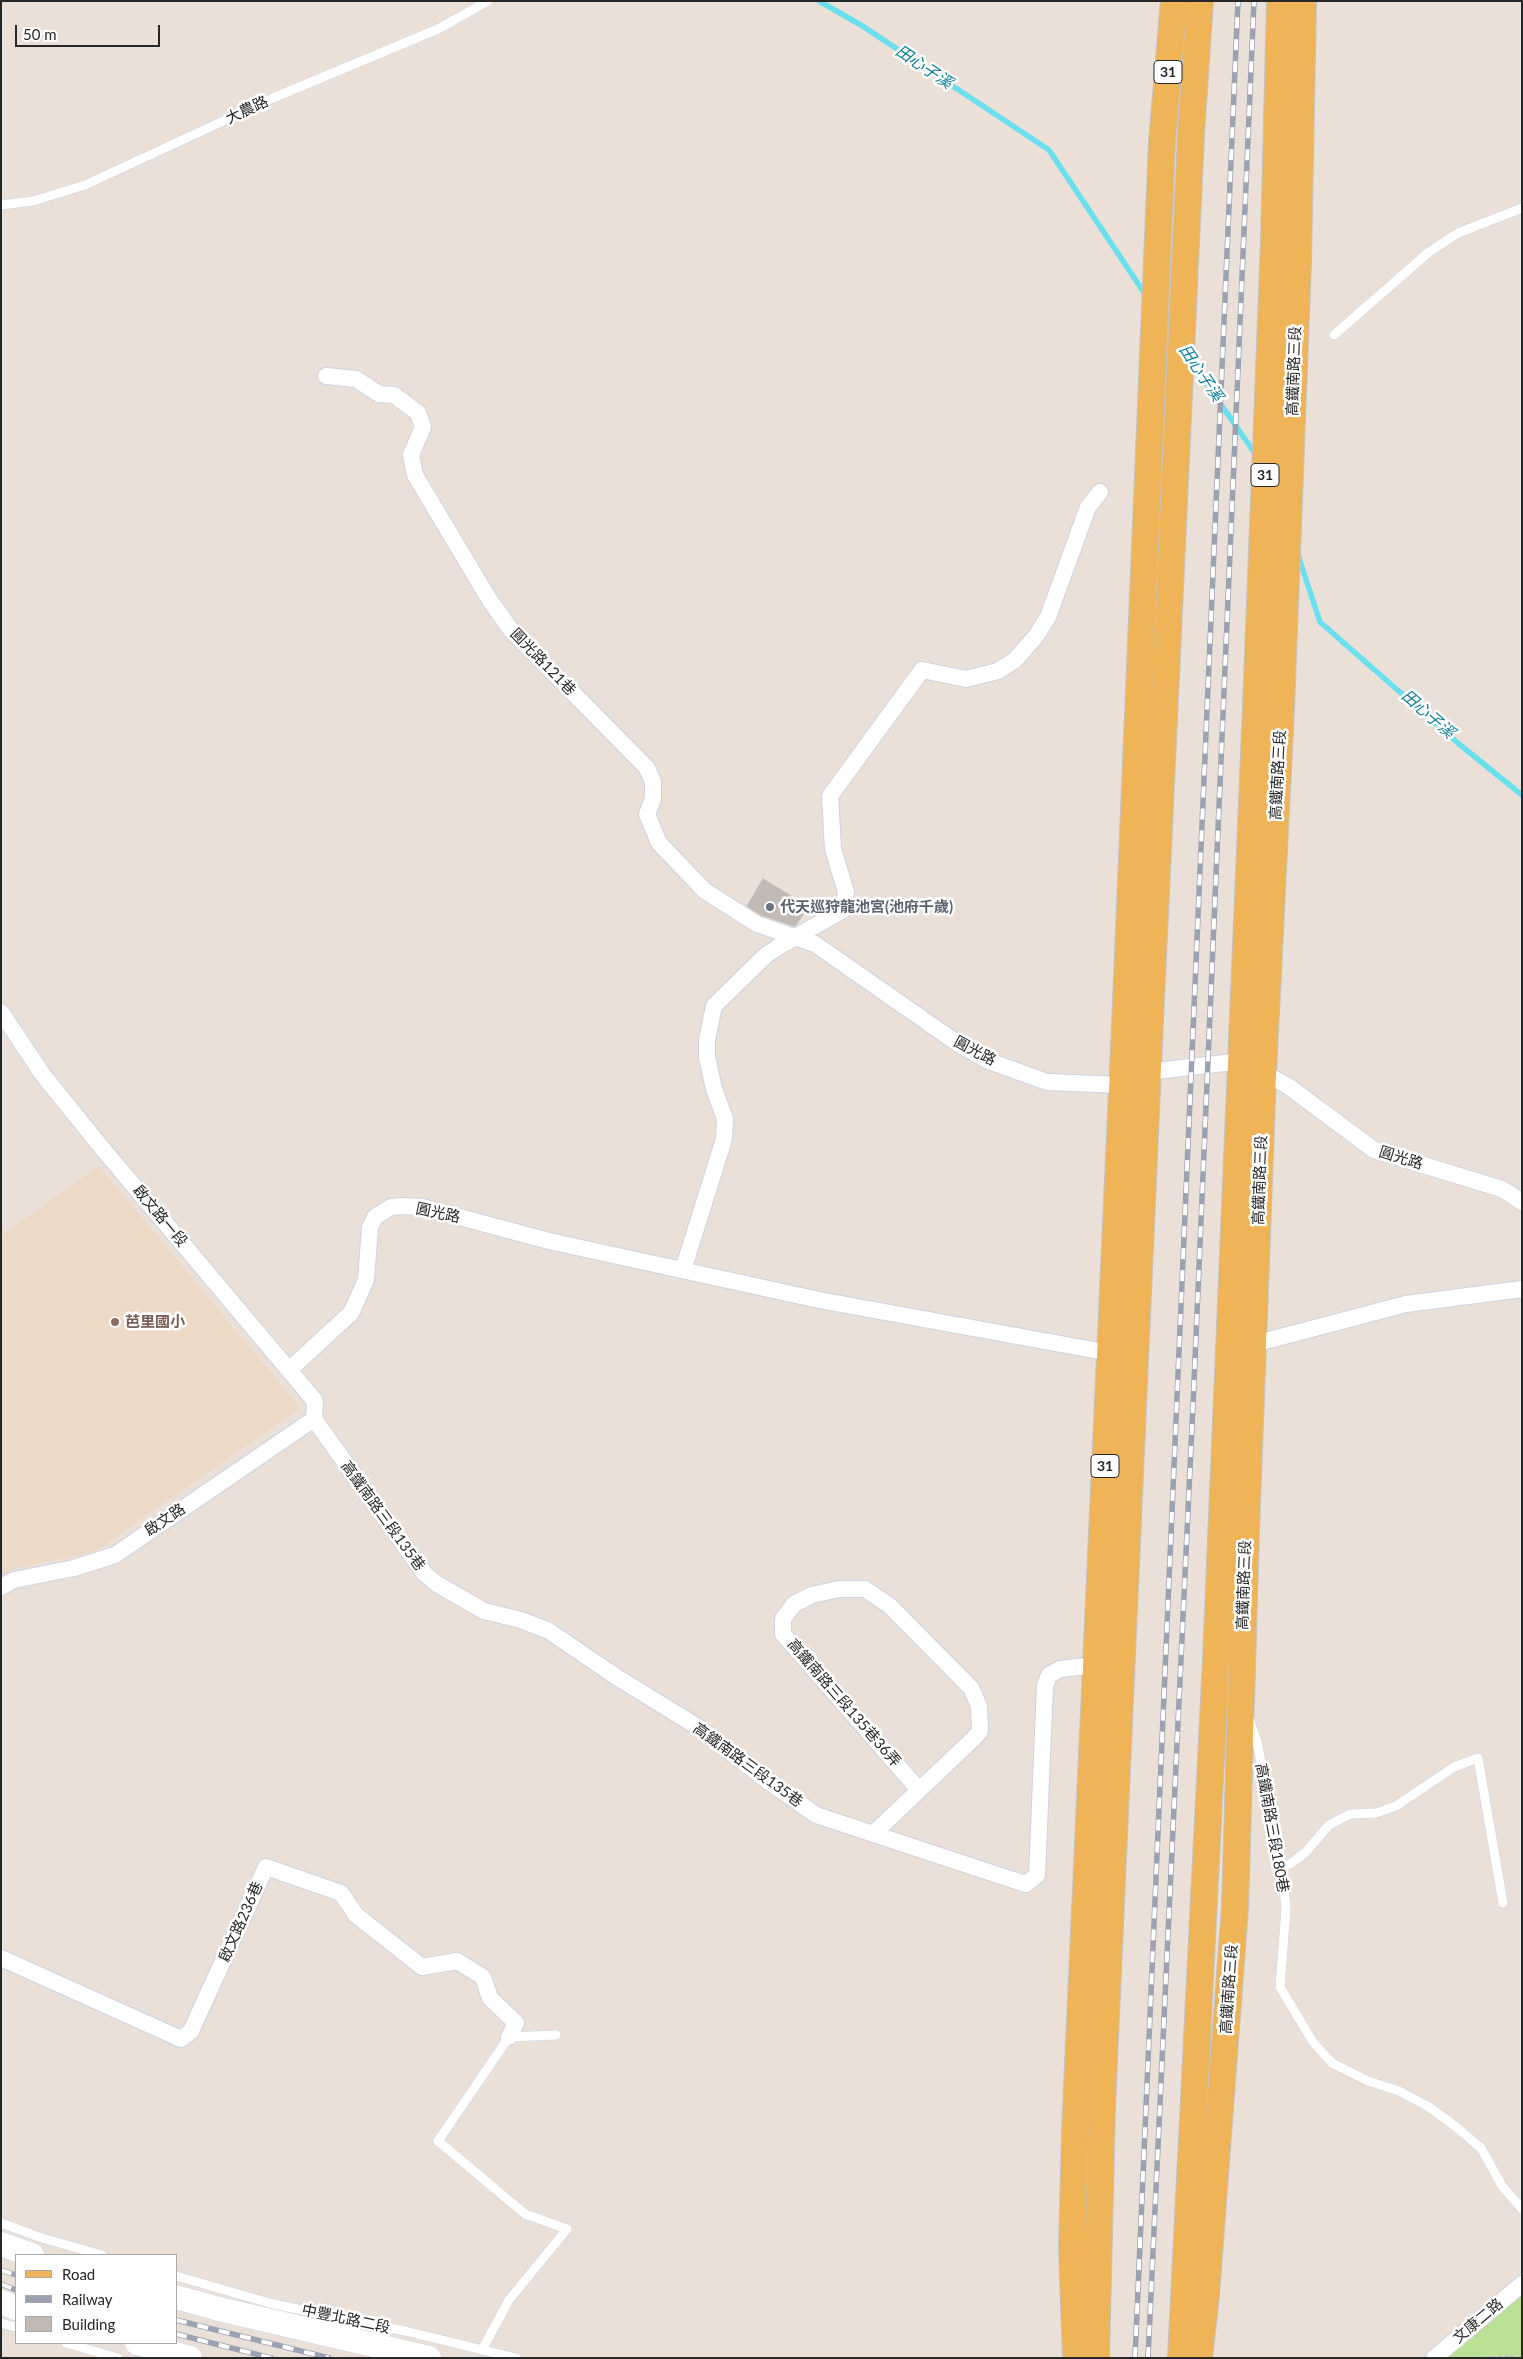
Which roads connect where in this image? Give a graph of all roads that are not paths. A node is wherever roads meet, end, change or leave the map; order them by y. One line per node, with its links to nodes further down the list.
1 (488, 1): 7 (lane, 大農路)
2 (1174, 1): 18 (main road, 31)
3 (1200, 1): 17 (main road, 31)
4 (1280, 1): 9 (main road, 高鐵南路三段 / 31)
5 (1302, 1): 6 (main road, 高鐵南路三段 / 31)
6 (1301, 67): 9 (main road); 13 (main road, 高鐵南路三段 / 31)
7 (1, 205)
8 (1522, 208): 10 (lane)
9 (1274, 242): 13 (main road, 高鐵南路三段 / 31)
10 (1334, 335)
11 (326, 376): 14 (street, 圓光路121巷)
12 (1100, 492): 14 (street)
13 (1269, 708): 16 (main road, 高鐵南路三段 / 31)
14 (795, 938): 18 (street, 圓光路); 20 (street)
15 (1, 1012): 24 (street, 啟文路一段)
16 (1252, 1067): 17 (street, 圓光路); 19 (street, 圓光路); 22 (main road, 高鐵南路三段 / 31); 29 (main road, 高鐵南路三段 / 31)
17 (1148, 1072): 18 (street, 圓光路); 27 (main road, 31)
18 (1122, 1085): 23 (main road, 31)
19 (1522, 1202)
20 (683, 1270): 23 (street, 圓光路); 24 (street, 圓光路)
21 (1522, 1289): 22 (street)
22 (1254, 1344): 26 (main road, 高鐵南路三段 / 31)
23 (1110, 1353): 30 (main road, 31)
24 (289, 1370): 25 (street, 啟文路一段)
25 (314, 1419): 28 (street, 啟文路); 33 (street, 高鐵南路三段135巷)
26 (1246, 1529): 29 (main road); 31 (main road, 高鐵南路三段 / 31)
27 (1126, 1565): 30 (main road); 59 (main road, 31)
28 (1, 1587)
29 (1216, 1660): 60 (main road, 高鐵南路三段 / 31)
30 (1096, 1665): 33 (street, 高鐵南路三段135巷); 58 (main road, 31)
31 (1241, 1693): 34 (lane, 高鐵南路三段180巷); 61 (main road, 高鐵南路三段 / 31)
32 (919, 1790): 32 (street, 高鐵南路三段135巷36弄); 33 (street, 高鐵南路三段135巷36弄)
33 (873, 1834)
34 (1282, 1866): 35 (lane); 39 (lane, 高鐵南路三段180巷)
35 (1503, 1903)
36 (1, 1958): 38 (street, 啟文路236巷)
37 (556, 2035): 38 (lane)
38 (508, 2036): 53 (lane)
39 (1522, 2209)
40 (1, 2223): 43 (lane)
41 (1, 2244): 42 (main road)
42 (29, 2254)
43 (98, 2254)
44 (178, 2277): 53 (lane, 中豐北路二段)
45 (1522, 2284): 62 (street, 文康二路)
46 (178, 2298): 56 (main road, 中豐北路二段)
47 (1, 2302): 48 (main road)
48 (15, 2308)
49 (1, 2322): 50 (lane)
50 (15, 2327)
51 (69, 2344): 54 (lane)
52 (141, 2344): 55 (main road)
53 (482, 2350): 57 (lane, 中豐北路二段)
54 (118, 2358)
55 (190, 2358)
56 (428, 2358)
57 (516, 2358)
58 (1076, 2358)
59 (1096, 2358)
60 (1181, 2358)
61 (1199, 2358)
62 (1434, 2358)

